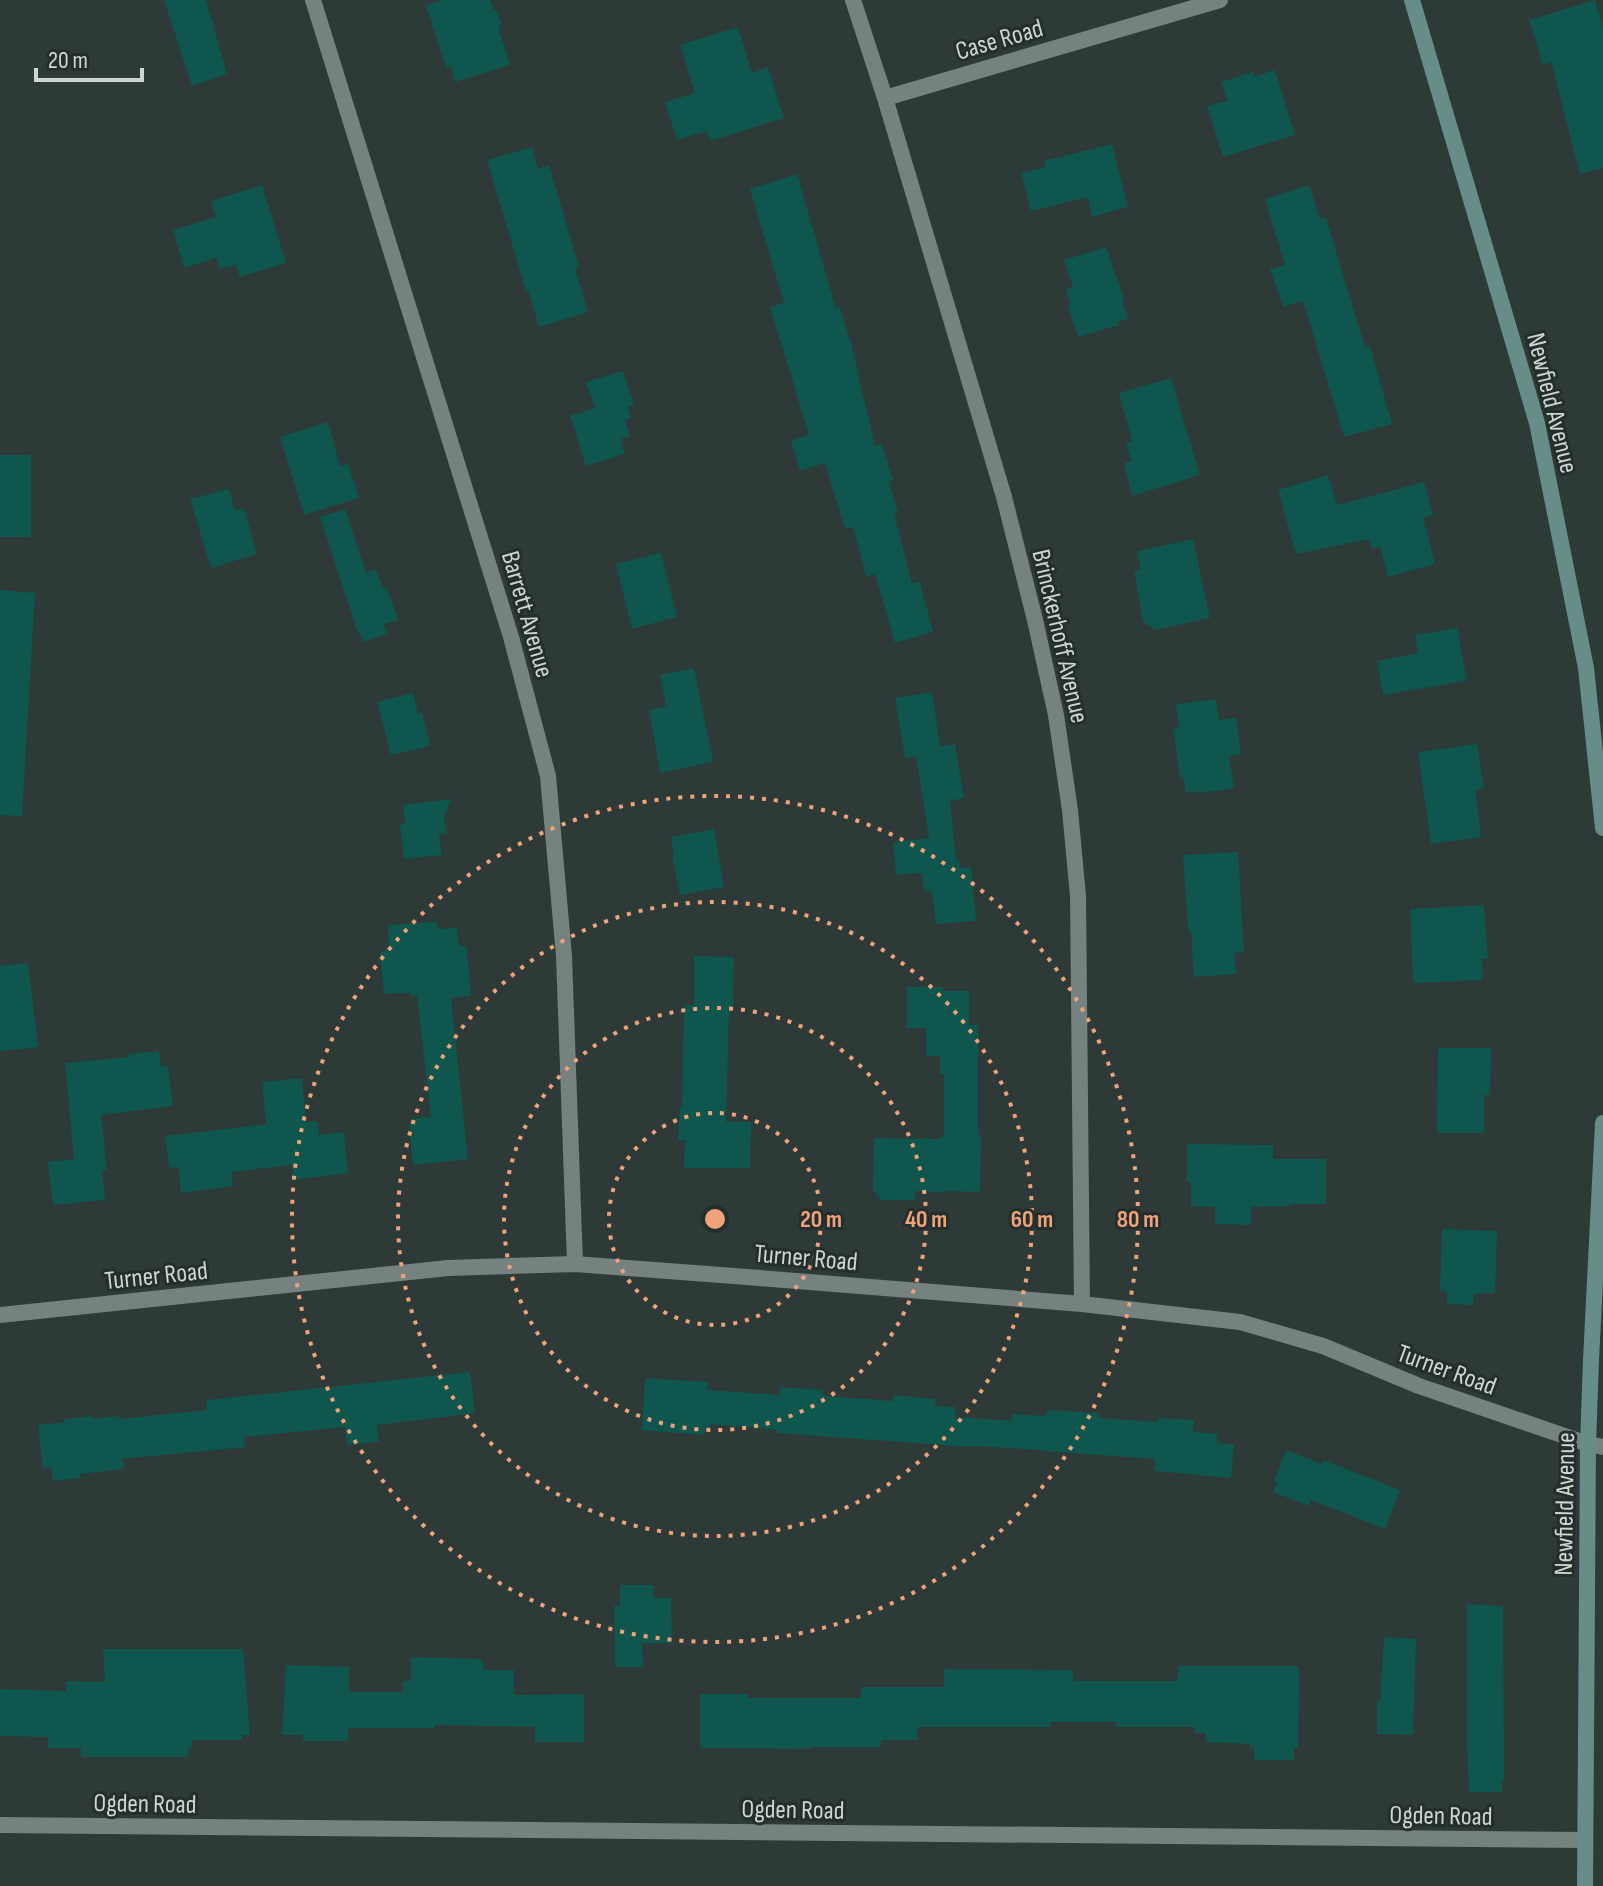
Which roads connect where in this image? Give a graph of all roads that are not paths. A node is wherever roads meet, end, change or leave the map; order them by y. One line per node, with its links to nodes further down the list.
1 (313, 0): 8 (street, Barrett Avenue)
2 (853, 0): 5 (street, Brinckerhoff Avenue)
3 (1220, 0): 5 (street, Case Road)
4 (1412, 0): 6 (main road, Newfield Avenue)
5 (885, 98): 9 (street, Brinckerhoff Avenue)
6 (1603, 828)
7 (1603, 1123): 11 (main road, Newfield Avenue)
8 (575, 1264): 9 (street, Turner Road); 10 (street, Turner Road)
9 (1082, 1304): 11 (street, Turner Road)
10 (0, 1315)
11 (1596, 1446): 13 (main road, Newfield Avenue)
12 (0, 1825): 13 (street, Ogden Road)
13 (1585, 1840): 14 (main road, Newfield Avenue)
14 (1585, 1886)

